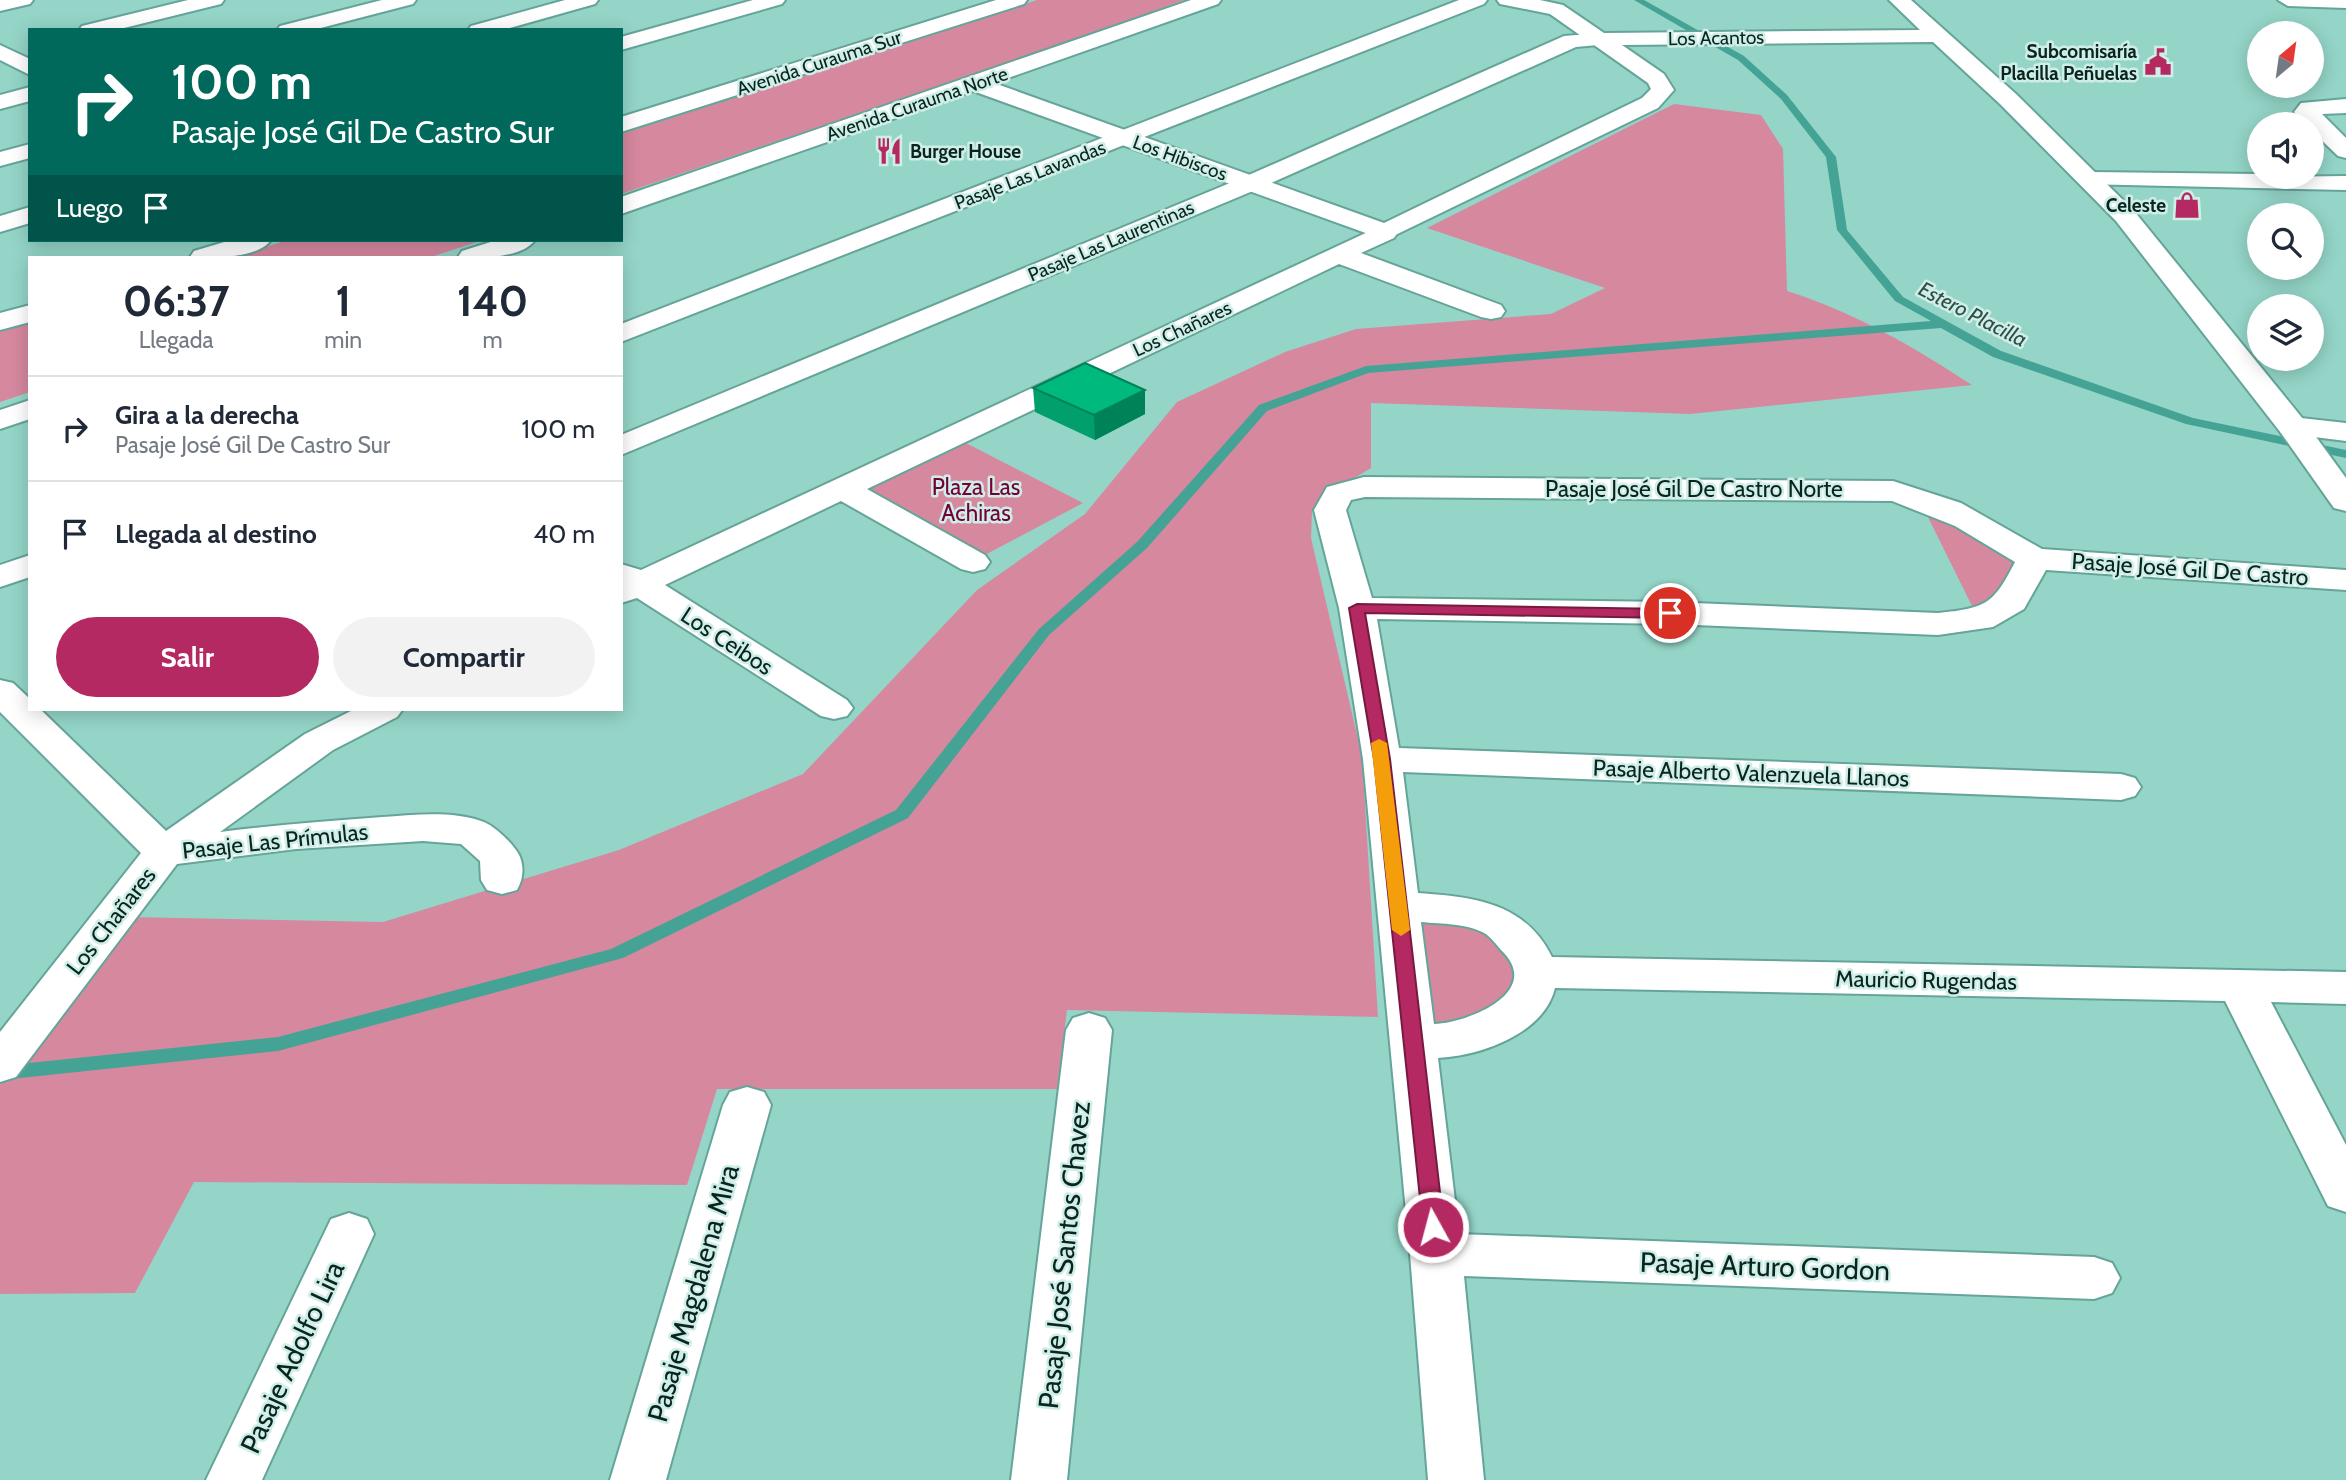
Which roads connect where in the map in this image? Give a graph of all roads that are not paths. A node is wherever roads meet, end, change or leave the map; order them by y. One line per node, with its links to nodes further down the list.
1 (23, 0): 13 (street)
2 (214, 0): 14 (street)
3 (406, 0): 15 (street)
4 (587, 0): 16 (street)
5 (775, 0): 19 (street)
6 (1017, 0): 27 (street, Avenida Curauma Sur)
7 (1211, 0): 23 (street, Avenida Curauma Norte)
8 (1478, 0): 28 (street, Pasaje Las Lavandas)
9 (1507, 0): 18 (street)
10 (1899, 0): 17 (street)
11 (2288, 0): 12 (street)
12 (2346, 2)
13 (0, 5)
14 (97, 28)
15 (295, 28)
16 (485, 28)
17 (1935, 36): 18 (street, Los Acantos); 32 (street)
18 (1601, 39): 33 (street, Pasaje Las Laurentinas); 38 (street, Los Chañares)
19 (623, 43)
20 (28, 44): 21 (street)
21 (0, 51): 22 (street)
22 (28, 67)
23 (976, 84): 28 (street, Los Hibiscos); 35 (street, Avenida Curauma Norte)
24 (28, 95): 25 (street)
25 (0, 102)
26 (2346, 106): 29 (street)
27 (623, 124)
28 (1125, 138): 33 (street, Los Hibiscos); 47 (street, Pasaje Las Lavandas)
29 (2346, 151)
30 (28, 152): 31 (street)
31 (0, 159)
32 (2091, 179): 34 (street); 50 (street)
33 (1251, 183): 38 (street, Los Hibiscos); 52 (street, Pasaje Las Laurentinas)
34 (2346, 183)
35 (623, 205)
36 (28, 216): 37 (street)
37 (0, 224)
38 (1385, 232): 41 (street, Los Chañares)
39 (252, 242): 42 (street)
40 (516, 242): 43 (street)
41 (1340, 255): 44 (street); 53 (street, Los Chañares)
42 (206, 256)
43 (474, 256)
44 (1491, 311)
45 (28, 314): 46 (street)
46 (0, 322)
47 (623, 333)
48 (28, 410): 49 (street)
49 (0, 420)
50 (2292, 426): 51 (street); 54 (street)
51 (2346, 432)
52 (623, 445)
53 (841, 488): 56 (street); 60 (street, Los Chañares)
54 (2346, 501)
55 (2034, 559): 59 (street, Pasaje José Gil De Castro); 61 (street); 61 (street, Pasaje José Gil De Castro Norte)
56 (974, 562)
57 (28, 566): 58 (street)
58 (0, 577)
59 (2346, 580)
60 (627, 584): 63 (street, Los Ceibos)
61 (1357, 608): 65 (street)
62 (14, 697): 67 (street, Pasaje Las Prímulas)
63 (834, 708)
64 (380, 711): 67 (street, Los Chañares)
65 (1382, 759): 66 (street, Pasaje Alberto Valenzuela Llanos); 69 (street)
66 (2121, 787)
67 (164, 852): 68 (street, Pasaje Las Prímulas); 75 (street, Los Chañares)
68 (502, 880)
69 (1398, 906): 70 (street); 74 (street)
70 (1537, 972): 71 (street, Mauricio Rugendas); 74 (street)
71 (2240, 986): 72 (street, Mauricio Rugendas); 77 (street)
72 (2336, 992)
73 (1089, 1030): 83 (street, Pasaje José Santos Chavez)
74 (1412, 1042): 79 (street)
75 (0, 1065)
76 (747, 1105): 82 (street, Pasaje Magdalena Mira)
77 (2346, 1192)
78 (349, 1234): 81 (street, Pasaje Adolfo Lira)
79 (1436, 1254): 80 (street, Pasaje Arturo Gordon); 84 (street)
80 (2094, 1278)
81 (234, 1480)
82 (638, 1480)
83 (1039, 1480)
84 (1456, 1480)

